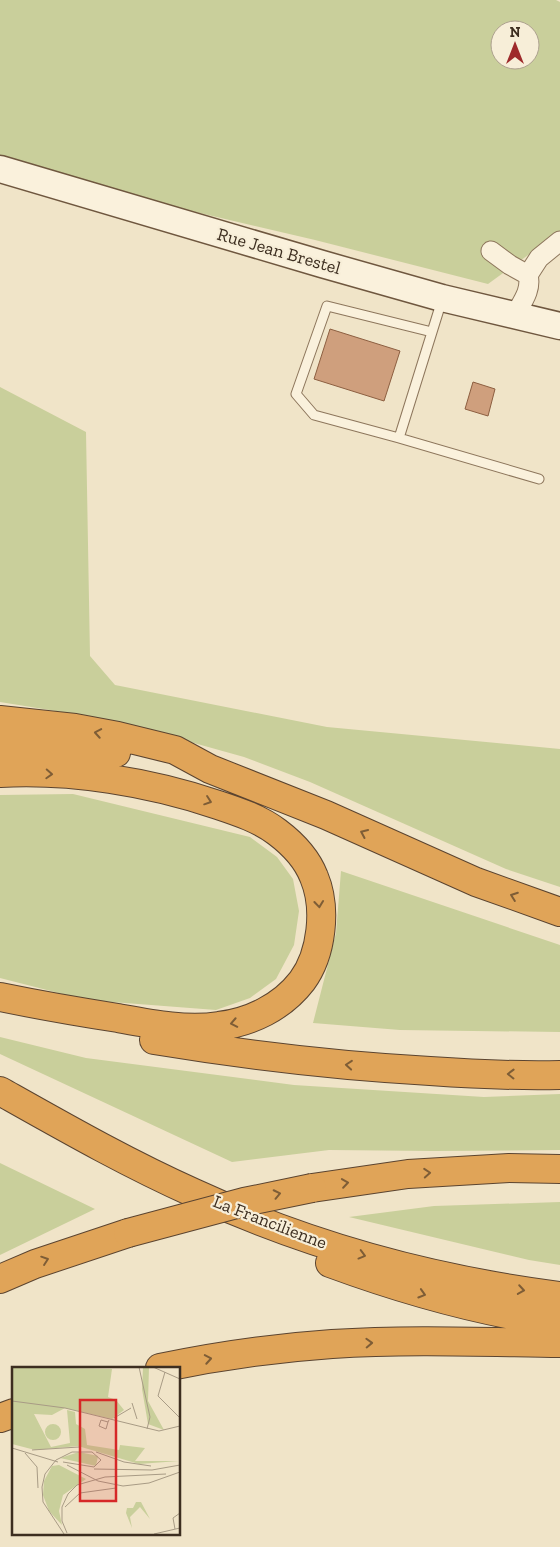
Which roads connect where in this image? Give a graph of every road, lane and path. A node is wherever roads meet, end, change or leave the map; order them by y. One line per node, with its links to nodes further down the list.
1 (0, 169): 5 (street, Rue Jean Brestel)
2 (560, 242): 4 (street)
3 (492, 251): 4 (street)
4 (528, 274): 6 (street)
5 (442, 298): 6 (street, Rue Jean Brestel); 8 (lane)
6 (515, 315): 7 (street, Rue Jean Brestel)
7 (560, 326)
8 (432, 332): 9 (lane); 9 (lane)
9 (400, 438): 10 (lane)
10 (539, 479)
11 (0, 720): 13 (highway, one-way to 11)
12 (0, 746): 13 (highway)
13 (210, 768): 15 (highway, one-way to 13)
14 (0, 772): 16 (highway, one-way to 16)
15 (560, 912)
16 (0, 997)
17 (0, 1010): 18 (highway, one-way to 17)
18 (560, 1075)
19 (0, 1091): 20 (highway, La Francilienne)
20 (47, 1118): 23 (highway, La Francilienne, one-way to 23); 24 (highway, one-way to 24)
21 (560, 1169): 22 (highway, one-way to 21, bridge)
22 (0, 1279)
23 (560, 1296)
24 (560, 1323)
25 (560, 1342): 26 (highway, one-way to 25)
26 (165, 1367)
27 (12, 1414): 28 (highway)
28 (0, 1418)

